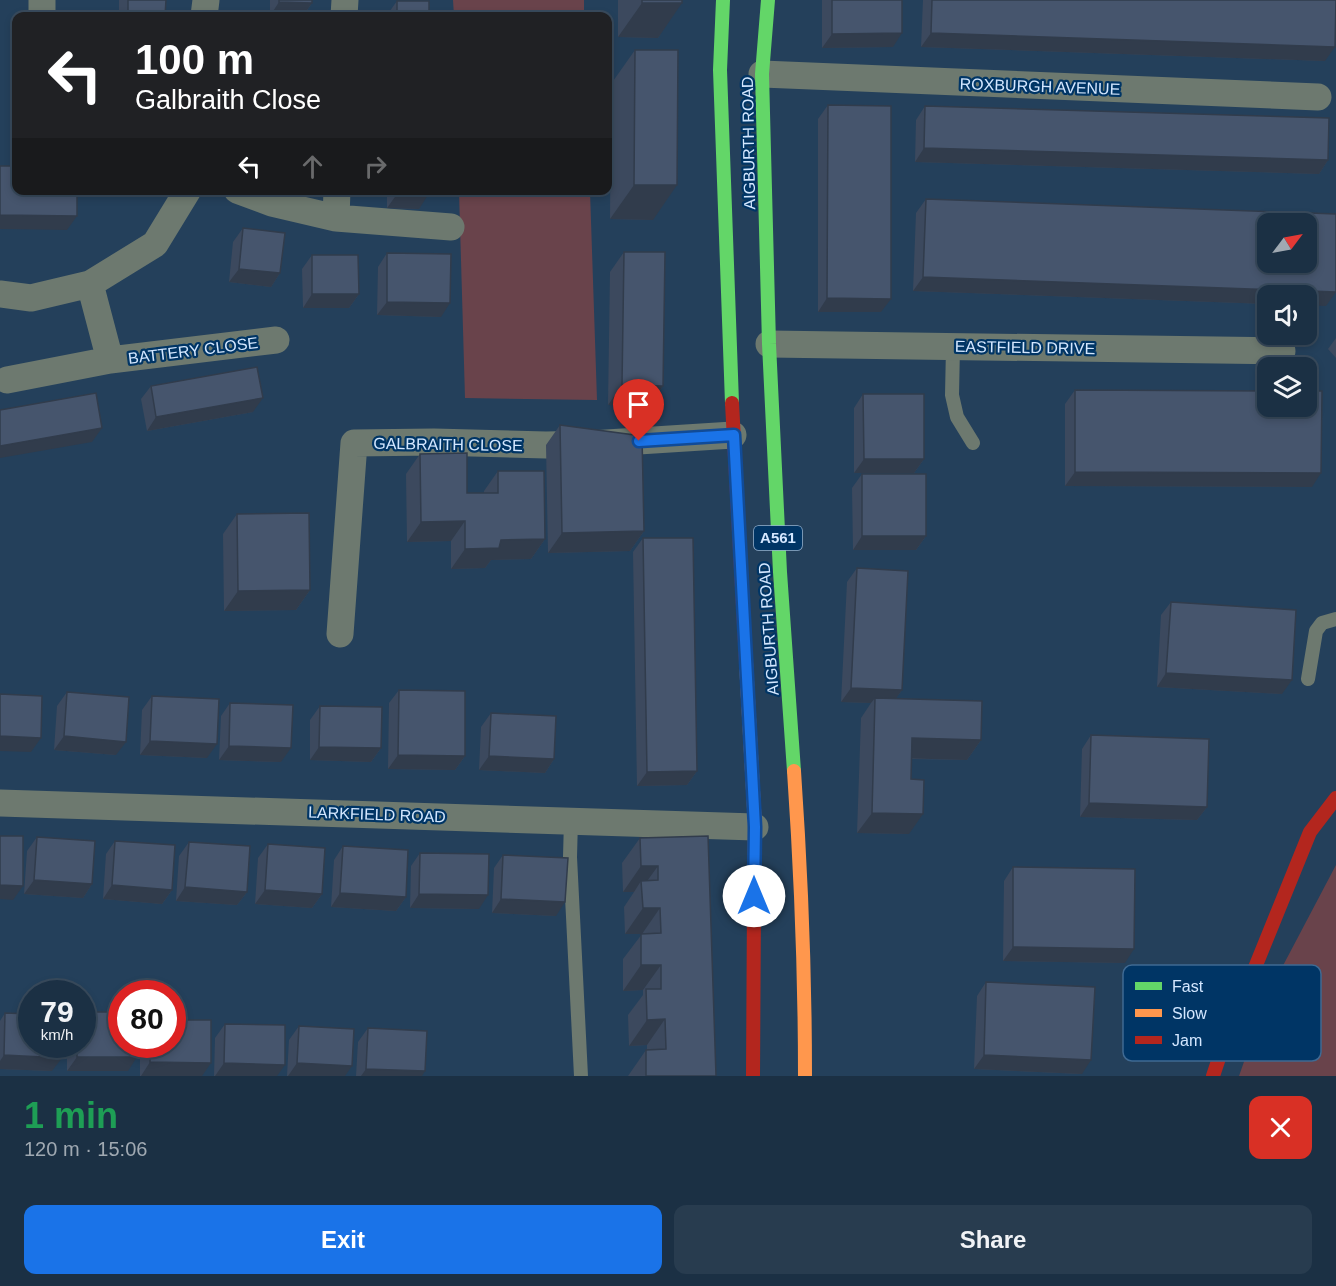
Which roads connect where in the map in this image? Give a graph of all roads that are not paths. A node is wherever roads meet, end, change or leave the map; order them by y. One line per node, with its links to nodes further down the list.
1 (723, 0): 18 (main road, AIGBURTH ROAD / A561)
2 (768, 0): 3 (main road, AIGBURTH ROAD / A561)
3 (762, 74): 4 (street, ROXBURGH AVENUE); 13 (main road, AIGBURTH ROAD / A561)
4 (1318, 97)
5 (186, 195): 10 (street)
6 (250, 195): 8 (street)
7 (337, 195): 8 (street)
8 (336, 218): 9 (street)
9 (451, 227)
10 (90, 284): 11 (street); 16 (street, BATTERY CLOSE)
11 (0, 294)
12 (276, 340): 16 (street, BATTERY CLOSE)
13 (769, 344): 14 (street, EASTFIELD DRIVE); 31 (main road, AIGBURTH ROAD / A561)
14 (953, 346): 15 (street, EASTFIELD DRIVE); 19 (lane)
15 (1282, 351)
16 (110, 360): 17 (street, BATTERY CLOSE)
17 (7, 380)
18 (734, 435): 21 (street, GALBRAITH CLOSE); 26 (main road, AIGBURTH ROAD / A561)
19 (973, 442)
20 (1336, 619): 22 (lane)
21 (340, 634)
22 (1308, 679)
23 (1336, 798): 27 (main road)
24 (0, 803): 25 (street, LARKFIELD ROAD)
25 (571, 820): 26 (street, LARKFIELD ROAD); 29 (lane)
26 (755, 827): 30 (main road, AIGBURTH ROAD / A561)
27 (1256, 965)
28 (1218, 1061): 32 (main road)
29 (581, 1076)
30 (753, 1076)
31 (805, 1076)
32 (1213, 1076)

